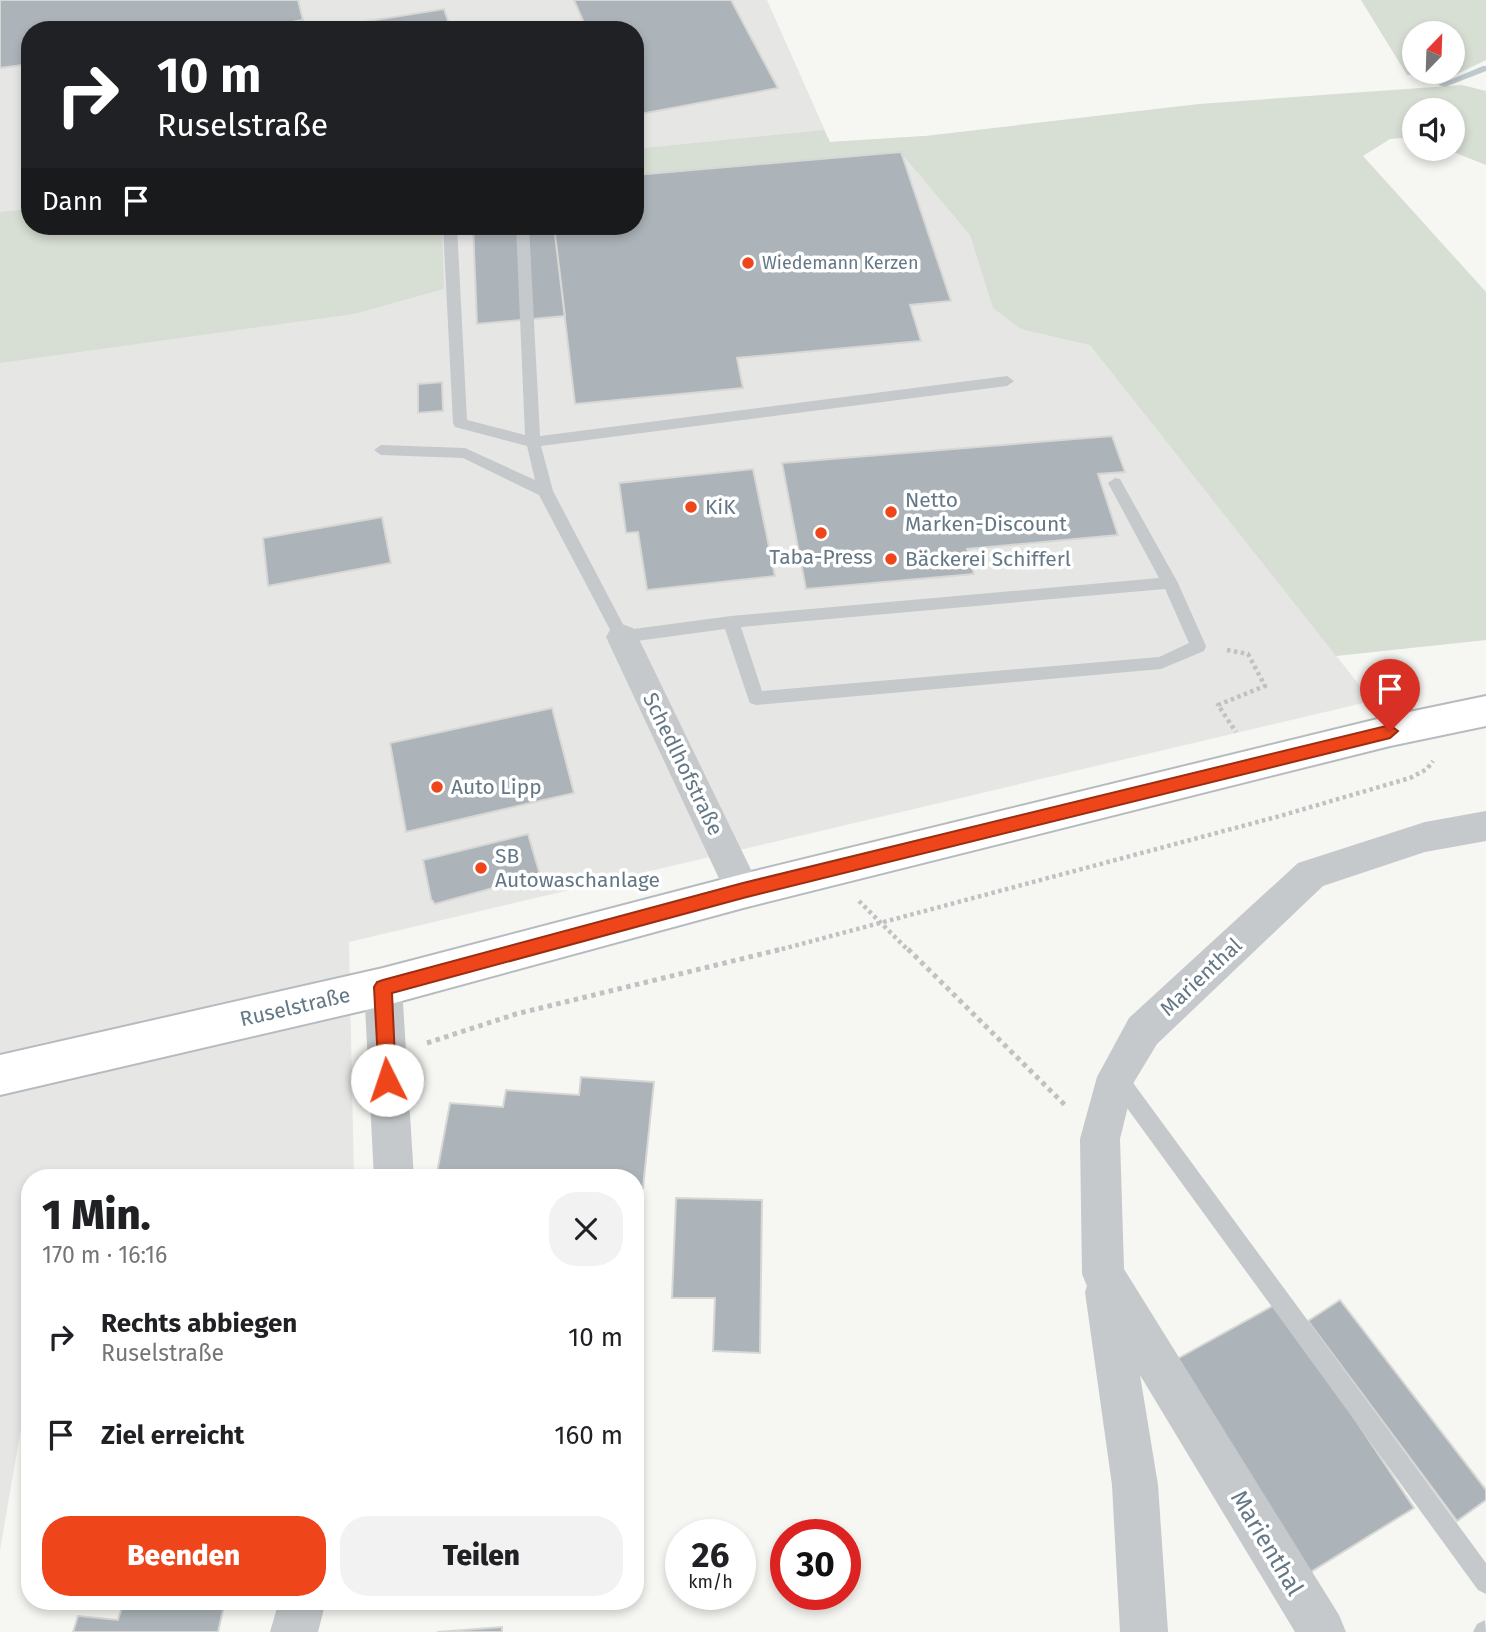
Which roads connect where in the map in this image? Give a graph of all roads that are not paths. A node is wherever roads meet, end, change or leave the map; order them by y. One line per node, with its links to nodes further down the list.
1 (450, 235): 4 (lane)
2 (522, 235): 4 (lane)
3 (1007, 381): 4 (lane)
4 (533, 443): 7 (lane)
5 (380, 450): 7 (lane)
6 (1115, 483): 8 (lane)
7 (545, 491): 10 (lane)
8 (1170, 583): 9 (lane); 9 (lane)
9 (731, 622): 10 (lane)
10 (622, 636): 13 (street, Schedlhofstraße)
11 (1486, 710): 13 (main road, Ruselstraße)
12 (1486, 826): 16 (street, Marienthal)
13 (743, 891): 14 (main road, Ruselstraße)
14 (383, 987): 15 (main road, Ruselstraße); 17 (street)
15 (0, 1075)
16 (1116, 1077): 18 (street, Marienthal); 19 (lane)
17 (393, 1169)
18 (1103, 1274): 22 (street, Marienthal); 23 (street, Marienthal)
19 (1486, 1582)
20 (300, 1610): 21 (street)
21 (294, 1632)
22 (1144, 1632)
23 (1322, 1632)

